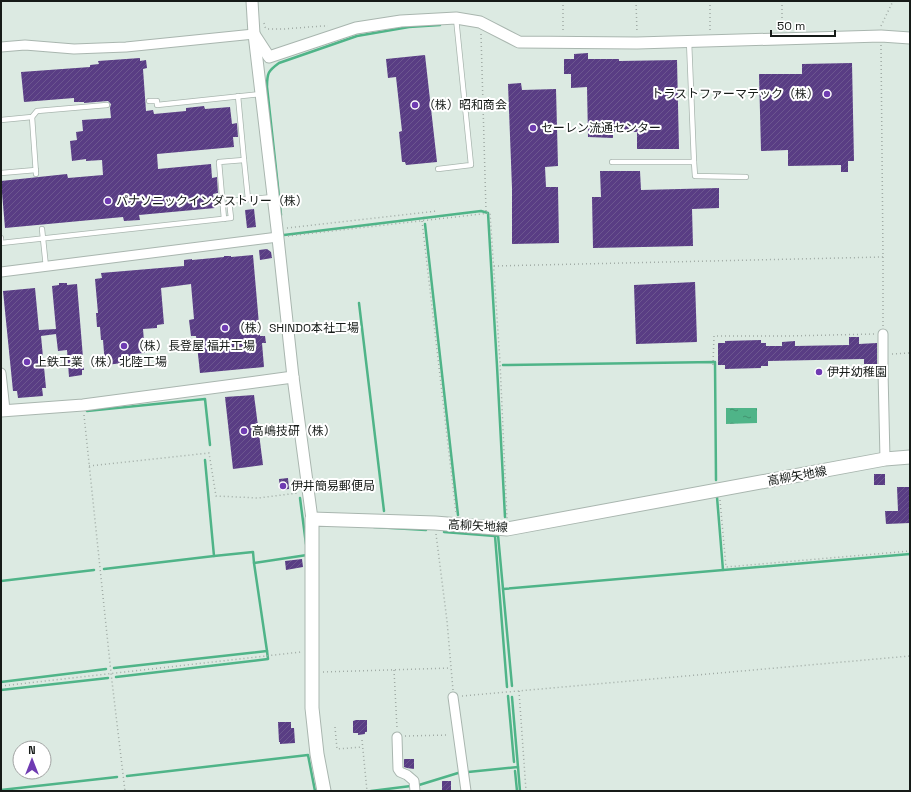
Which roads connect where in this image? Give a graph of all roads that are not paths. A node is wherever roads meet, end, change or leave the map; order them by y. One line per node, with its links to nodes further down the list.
1 (252, 1): 3 (street)
2 (456, 18): 3 (street); 5 (street); 16 (lane)
3 (254, 34): 6 (street); 7 (street)
4 (910, 38): 5 (street)
5 (689, 41): 15 (lane)
6 (1, 47)
7 (261, 94): 8 (lane); 19 (street)
8 (238, 96): 9 (lane); 13 (lane)
9 (149, 101)
10 (107, 105): 11 (lane)
11 (32, 117): 12 (lane); 17 (lane)
12 (1, 120)
13 (244, 160): 20 (lane); 21 (lane)
14 (612, 162): 15 (lane)
15 (694, 162): 18 (lane)
16 (438, 169)
17 (1, 173)
18 (746, 177)
19 (273, 197): 20 (lane); 23 (street)
20 (248, 200): 21 (lane)
21 (224, 219): 25 (lane)
22 (42, 229): 25 (lane)
23 (277, 233): 26 (street); 30 (street)
24 (1, 238): 25 (lane)
25 (44, 239): 26 (lane)
26 (46, 267): 27 (street)
27 (1, 272)
28 (883, 334): 33 (street)
29 (1, 373): 31 (street)
30 (293, 377): 31 (street); 34 (street)
31 (3, 411)
32 (910, 457): 33 (main road, 高柳矢地線)
33 (885, 459): 34 (main road, 高柳矢地線)
34 (312, 519): 37 (main road)
35 (453, 697): 39 (street)
36 (397, 736): 38 (street)
37 (324, 791)
38 (415, 791)
39 (466, 791)

